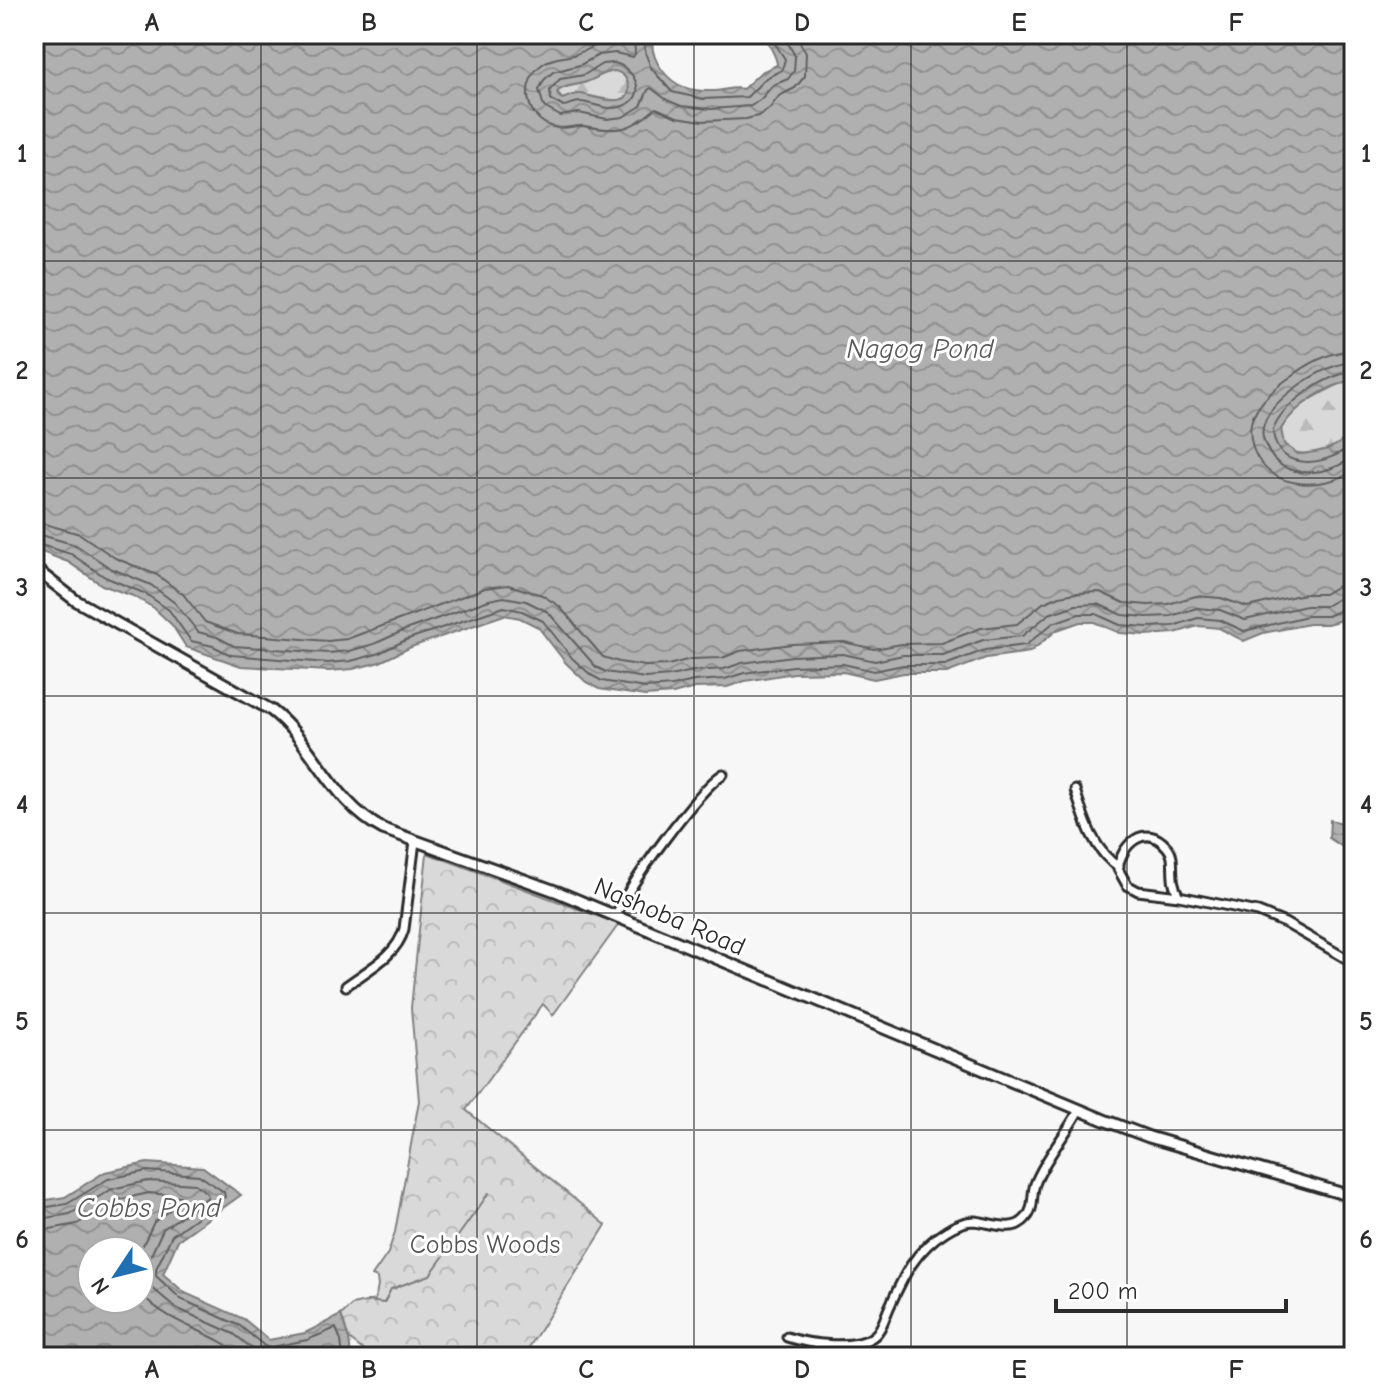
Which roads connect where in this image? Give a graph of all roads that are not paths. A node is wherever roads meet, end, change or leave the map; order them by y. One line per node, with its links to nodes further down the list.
1 (34, 568): 4 (street, Nashoba Road)
2 (723, 774): 7 (street)
3 (1075, 790): 5 (street)
4 (415, 841): 7 (street, Nashoba Road); 9 (street)
5 (1119, 867): 6 (street); 6 (street)
6 (1179, 896): 8 (street)
7 (616, 916): 10 (street, Nashoba Road)
8 (1354, 963)
9 (346, 986)
10 (1079, 1110): 11 (street, Nashoba Road); 12 (street)
11 (1354, 1197)
12 (787, 1337)

